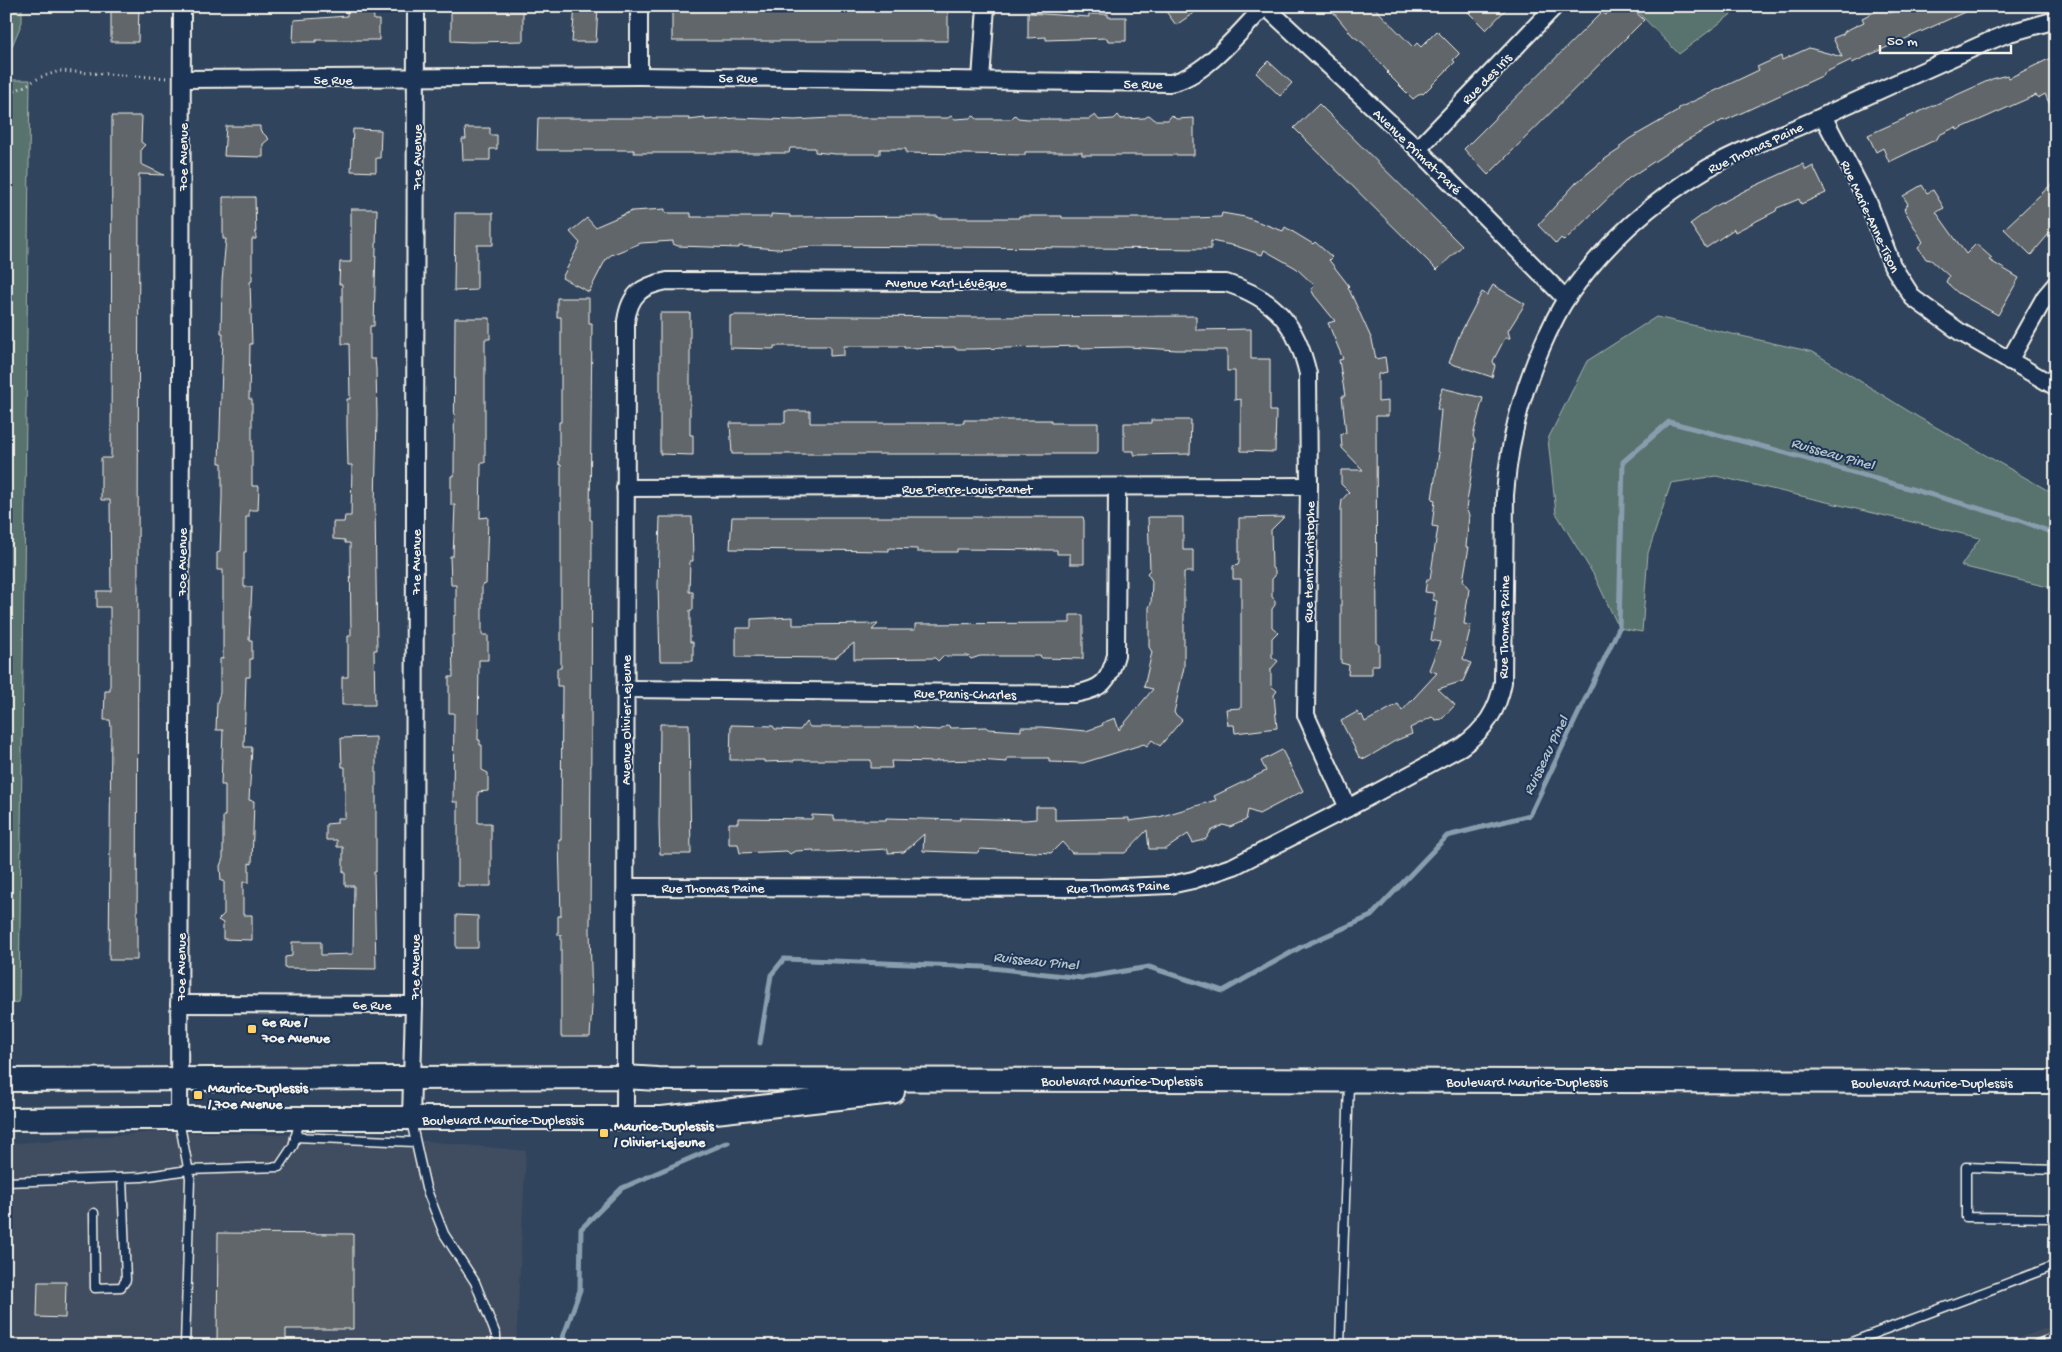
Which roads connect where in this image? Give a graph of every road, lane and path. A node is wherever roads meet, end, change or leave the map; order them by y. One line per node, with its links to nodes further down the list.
1 (182, 6): 10 (street, 70e Avenue)
2 (416, 6): 9 (street, 71e Avenue)
3 (638, 6): 8 (street)
4 (986, 6): 11 (street)
5 (1265, 6): 11 (street, 5e Rue); 14 (street, Avenue Primat-Paré)
6 (1555, 6): 14 (street, Rue des Iris)
7 (2056, 20): 13 (street, Rue Thomas Paine)
8 (640, 76): 9 (street, 5e Rue); 11 (street, 5e Rue)
9 (416, 78): 10 (street, 5e Rue); 28 (street, 71e Avenue)
10 (182, 79): 12 (path); 27 (street, 70e Avenue)
11 (981, 80)
12 (6, 96)
13 (1823, 116): 16 (street, Rue Thomas Paine); 19 (street, Rue Marie-Anne-Tison)
14 (1418, 149): 16 (street, Avenue Primat-Paré)
15 (2056, 284): 19 (street)
16 (1566, 299): 25 (street, Rue Thomas Paine)
17 (1281, 314): 18 (street, Avenue Karl-Lévêque); 21 (street, Rue Henri-Christophe)
18 (626, 321): 22 (street, Avenue Olivier-Lejeune)
19 (2009, 360): 20 (street, Rue Marie-Anne-Tison)
20 (2056, 387)
21 (1309, 486): 23 (street, Rue Pierre-Louis-Panet); 25 (street, Rue Henri-Christophe)
22 (625, 488): 23 (street, Rue Pierre-Louis-Panet); 24 (street, Avenue Olivier-Lejeune)
23 (1117, 488): 24 (street, Rue Panis-Charles)
24 (625, 688): 26 (street, Avenue Olivier-Lejeune)
25 (1348, 808): 26 (street, Rue Thomas Paine)
26 (626, 887): 29 (street, Avenue Olivier-Lejeune)
27 (179, 1004): 28 (street, 6e Rue); 30 (street, 70e Avenue)
28 (414, 1005): 31 (street, 71e Avenue)
29 (624, 1078): 31 (street, Boulevard Maurice-Duplessis); 33 (street, Boulevard Maurice-Duplessis); 37 (street, Avenue Olivier-Lejeune)
30 (180, 1079): 31 (street, Boulevard Maurice-Duplessis); 32 (street, Boulevard Maurice-Duplessis); 36 (street, 70e Avenue)
31 (412, 1079): 39 (street, 71e Avenue)
32 (6, 1080)
33 (998, 1080): 34 (street, Boulevard Maurice-Duplessis); 37 (street, Boulevard Maurice-Duplessis)
34 (1349, 1081): 35 (street, Boulevard Maurice-Duplessis); 51 (lane)
35 (2056, 1082)
36 (179, 1118): 38 (street, Boulevard Maurice-Duplessis); 40 (street, Boulevard Maurice-Duplessis); 42 (lane)
37 (625, 1118): 39 (street, Boulevard Maurice-Duplessis)
38 (6, 1119)
39 (411, 1119): 40 (street, Boulevard Maurice-Duplessis); 41 (lane)
40 (298, 1128): 41 (lane); 42 (lane)
41 (415, 1142): 50 (lane)
42 (188, 1170): 44 (lane); 49 (lane)
43 (2056, 1170): 47 (lane)
44 (122, 1178): 45 (lane); 46 (lane)
45 (6, 1182)
46 (94, 1213)
47 (2056, 1218)
48 (2056, 1265): 52 (lane)
49 (185, 1346)
50 (496, 1346)
51 (1340, 1346)
52 (1841, 1346)

